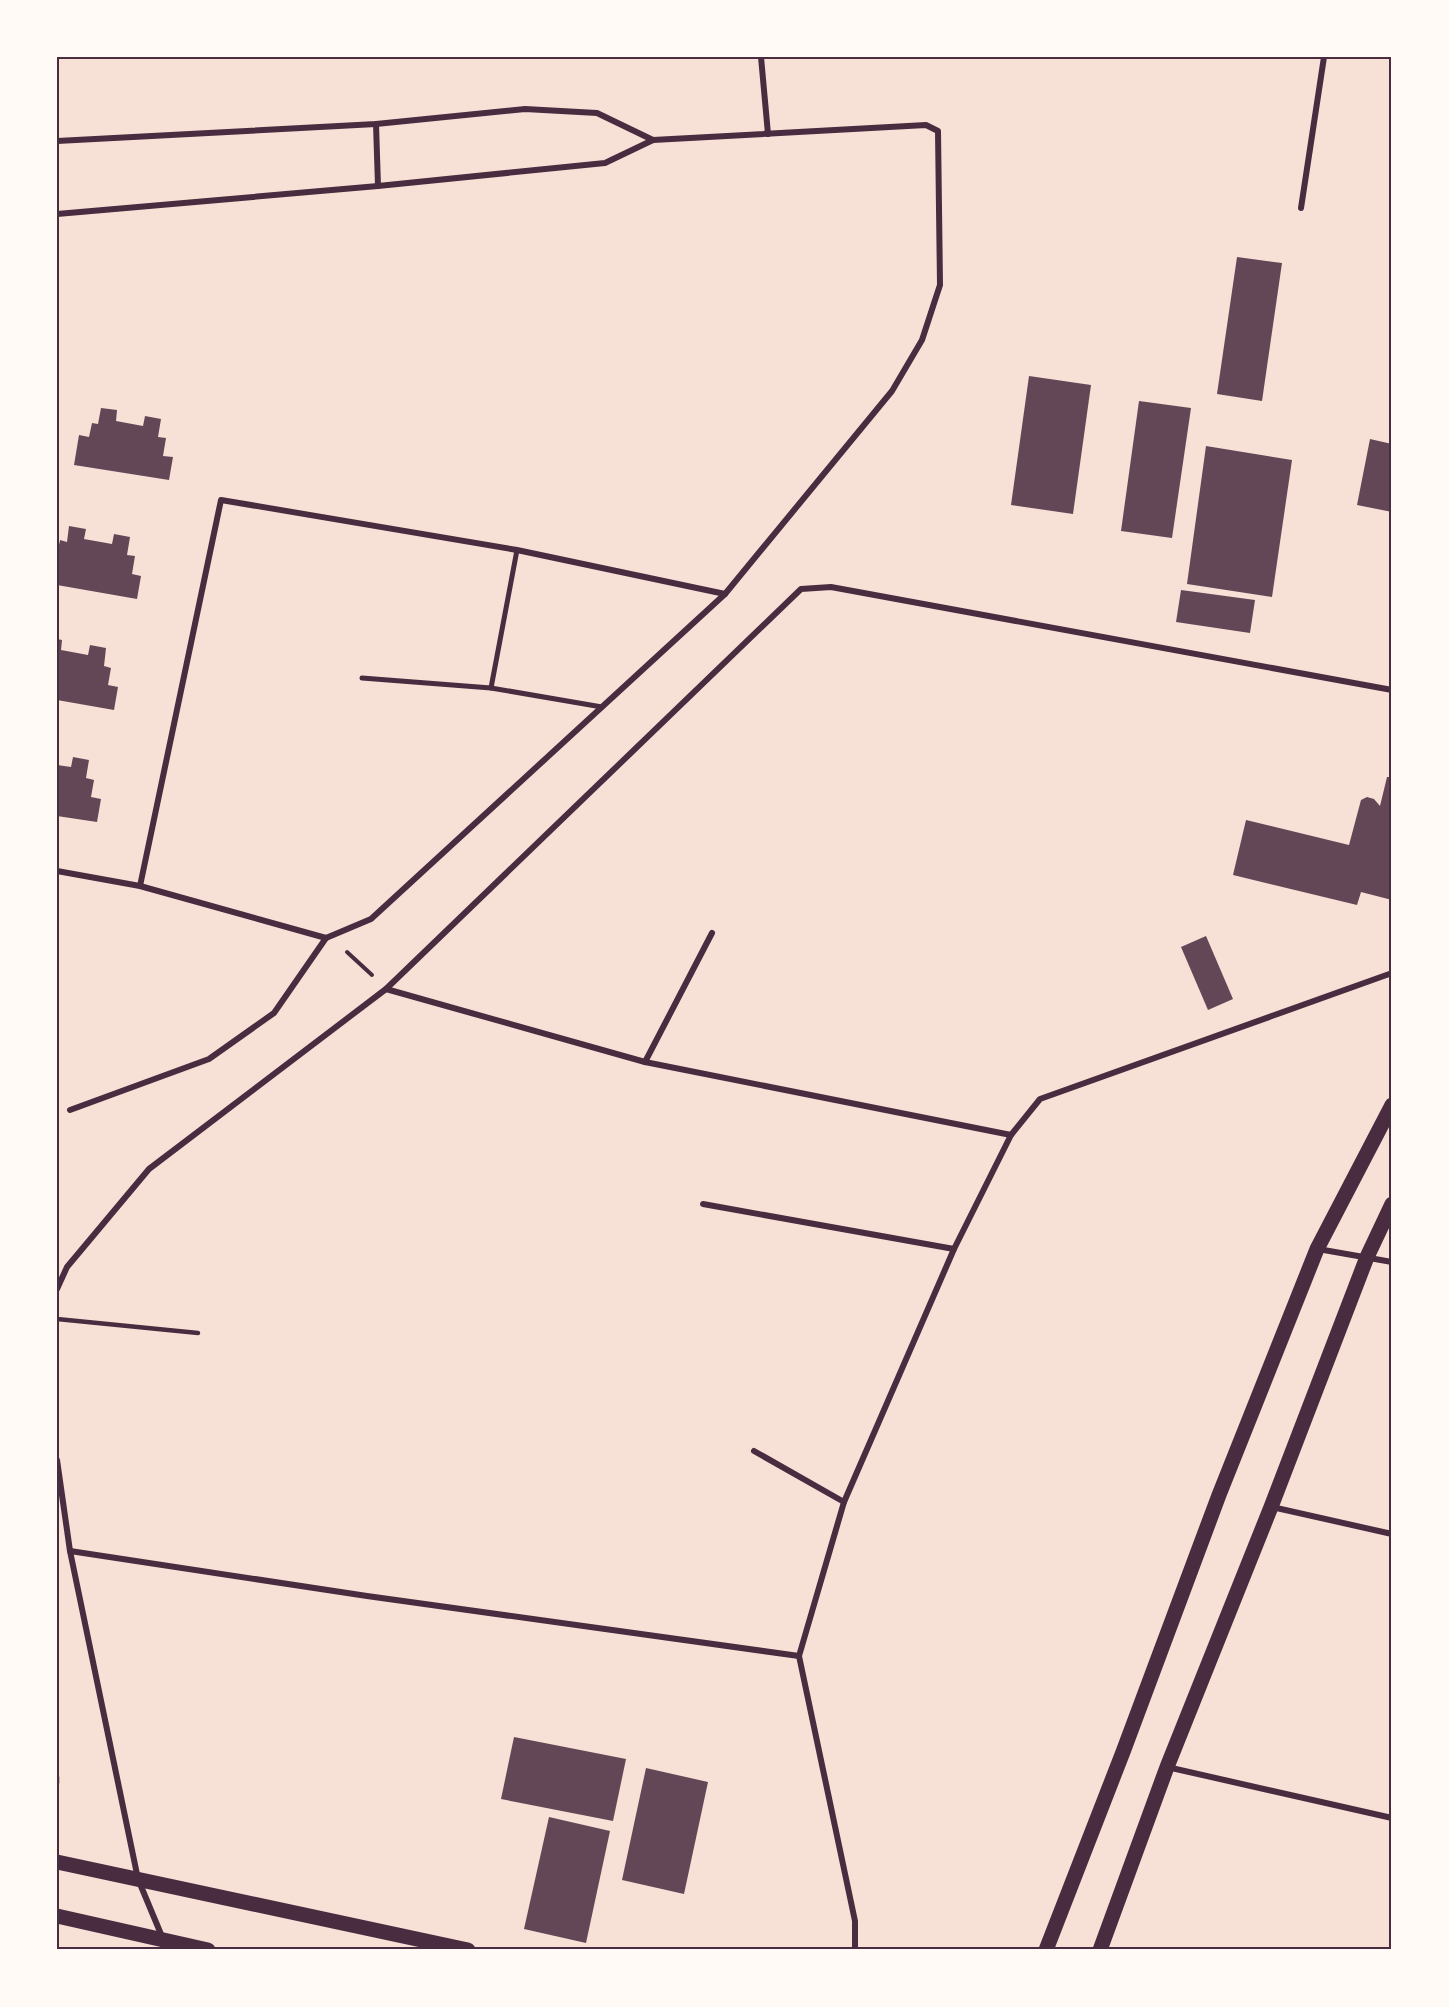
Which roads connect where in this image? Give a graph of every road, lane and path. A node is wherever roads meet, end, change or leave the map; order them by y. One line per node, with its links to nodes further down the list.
1 (761, 57): 4 (street)
2 (1324, 57): 8 (street)
3 (376, 124): 5 (street); 6 (street); 7 (street)
4 (768, 134): 5 (street); 11 (street)
5 (653, 140): 7 (street)
6 (57, 141)
7 (378, 186): 9 (street)
8 (1301, 208)
9 (57, 214)
10 (517, 550): 11 (street); 13 (street); 17 (street)
11 (725, 594): 15 (street)
12 (362, 678): 13 (street)
13 (491, 688): 15 (street)
14 (1392, 690): 23 (street)
15 (602, 707): 19 (street)
16 (57, 871): 17 (street)
17 (140, 886): 19 (street)
18 (712, 933): 24 (street)
19 (326, 938): 26 (street)
20 (342, 947): 22 (path)
21 (1392, 973): 27 (street)
22 (377, 980)
23 (386, 989): 24 (street); 34 (street)
24 (645, 1062): 27 (street)
25 (1392, 1105): 31 (main road)
26 (70, 1110)
27 (1011, 1135): 30 (street)
28 (703, 1204): 30 (street)
29 (1392, 1204): 32 (main road)
30 (954, 1249): 39 (street)
31 (1317, 1249): 32 (street); 55 (main road)
32 (1367, 1257): 33 (street); 40 (main road)
33 (1392, 1262)
34 (57, 1288)
35 (57, 1319): 36 (lane)
36 (198, 1333)
37 (754, 1451): 39 (street)
38 (57, 1460): 42 (street)
39 (844, 1502): 43 (street)
40 (1271, 1507): 41 (street); 44 (main road)
41 (1392, 1534)
42 (70, 1551): 43 (street); 49 (street)
43 (799, 1656): 54 (street)
44 (1167, 1767): 47 (street); 56 (main road)
45 (57, 1778): 46 (lane)
46 (57, 1783)
47 (1392, 1818)
48 (57, 1862): 49 (main road)
49 (138, 1879): 51 (street); 53 (main road)
50 (57, 1916): 51 (main road)
51 (165, 1945): 52 (main road)
52 (208, 1950)
53 (468, 1950)
54 (855, 1950)
55 (1046, 1950)
56 (1100, 1950)

